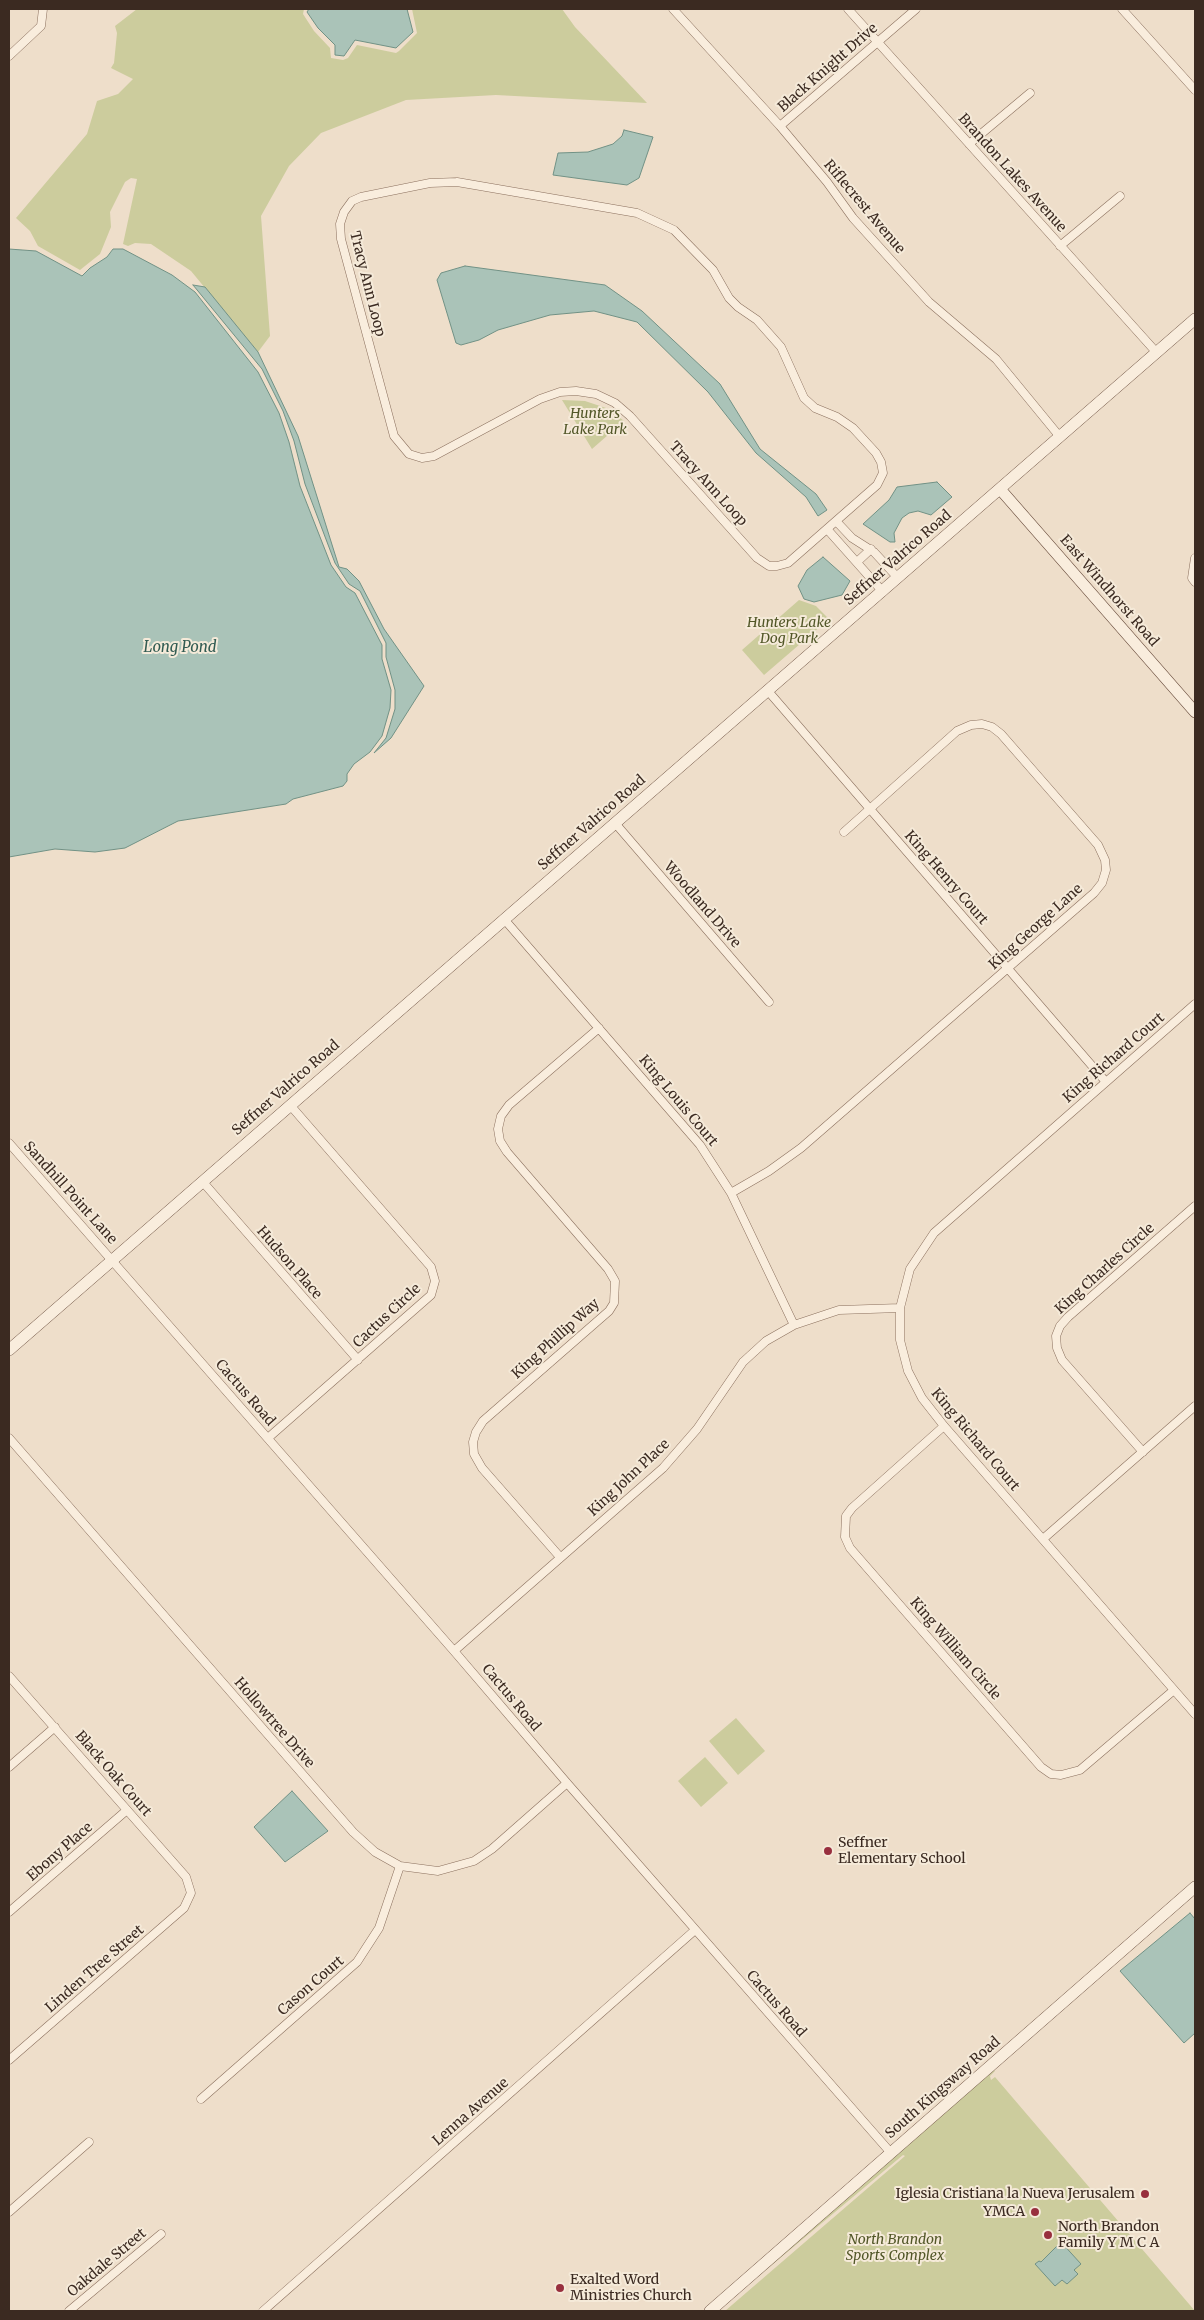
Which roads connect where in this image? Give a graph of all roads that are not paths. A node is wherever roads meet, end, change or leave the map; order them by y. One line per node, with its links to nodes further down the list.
1 (42, 9): 7 (street)
2 (673, 9): 10 (street, Riflecrest Avenue)
3 (848, 9): 6 (street, Brandon Lakes Avenue)
4 (916, 9): 6 (street, Black Knight Drive)
5 (1125, 10): 8 (street)
6 (878, 42): 10 (street, Black Knight Drive); 11 (street, Brandon Lakes Avenue)
7 (9, 56)
8 (1195, 90)
9 (1030, 93): 11 (street)
10 (780, 126): 16 (street, Riflecrest Avenue)
11 (969, 144): 13 (street, Brandon Lakes Avenue)
12 (1120, 196): 13 (street)
13 (1060, 246): 15 (street, Brandon Lakes Avenue)
14 (1195, 319): 15 (street, Seffner Valrico Road)
15 (1157, 353): 16 (street, Seffner Valrico Road)
16 (1060, 437): 17 (street, Seffner Valrico Road)
17 (1000, 489): 23 (street, Seffner Valrico Road); 27 (street, East Windhorst Road)
18 (836, 521): 19 (street, Tracy Ann Loop); 19 (street, Tracy Ann Loop); 20 (street)
19 (827, 529): 22 (street)
20 (871, 549): 22 (street); 23 (street)
21 (1195, 558): 24 (street)
22 (856, 562): 25 (street)
23 (898, 578): 25 (street, Seffner Valrico Road)
24 (1195, 582)
25 (882, 592): 26 (street, Seffner Valrico Road)
26 (768, 691): 28 (street, King Henry Court); 29 (street, Seffner Valrico Road)
27 (1195, 712)
28 (870, 809): 30 (street, King George Lane); 32 (street, King Henry Court); 32 (street, King George Lane)
29 (615, 823): 31 (street, Seffner Valrico Road); 33 (street, Woodland Drive)
30 (844, 832)
31 (504, 919): 35 (street, King Louis Court); 37 (street, Seffner Valrico Road)
32 (1008, 968): 36 (street, King Henry Court); 40 (street, King George Lane)
33 (769, 1002)
34 (1195, 1004): 36 (street, King Richard Court)
35 (599, 1028): 40 (street, King Louis Court); 53 (street, King Phillip Way)
36 (1106, 1082): 43 (street, King Richard Court)
37 (290, 1105): 39 (street, Seffner Valrico Road); 46 (street, Cactus Circle)
38 (9, 1143): 42 (street, Sandhill Point Lane)
39 (202, 1181): 42 (street, Seffner Valrico Road); 46 (street, Hudson Place)
40 (731, 1193): 44 (street, King Louis Court)
41 (1195, 1206): 51 (street, King Charles Circle)
42 (112, 1260): 45 (street, Seffner Valrico Road); 50 (street, Cactus Road)
43 (900, 1308): 44 (street, King John Place); 48 (street, King Richard Court)
44 (794, 1324): 53 (street, King John Place)
45 (9, 1350)
46 (358, 1360): 50 (street, Cactus Circle)
47 (1195, 1406): 51 (street)
48 (944, 1426): 52 (street, King Richard Court); 56 (street, King William Circle)
49 (9, 1438): 62 (street, Hollowtree Drive)
50 (268, 1438): 54 (street, Cactus Road)
51 (1143, 1452): 52 (street)
52 (1043, 1538): 56 (street, King Richard Court)
53 (560, 1557): 54 (street, King John Place)
54 (454, 1651): 60 (street, Cactus Road)
55 (9, 1676): 58 (street, Black Oak Court)
56 (1174, 1690): 57 (street, King Richard Court)
57 (1195, 1714)
58 (55, 1727): 59 (street); 61 (street, Black Oak Court)
59 (9, 1766)
60 (567, 1783): 62 (street, Hollowtree Drive); 66 (street, Cactus Road)
61 (127, 1810): 64 (street, Black Oak Court); 65 (street, Ebony Place)
62 (400, 1866): 68 (street, Cason Court)
63 (1195, 1887): 70 (street, South Kingsway Road)
64 (191, 1893): 67 (street, Linden Tree Street)
65 (9, 1912)
66 (696, 1930): 70 (street, Cactus Road); 74 (street, Lenna Avenue)
67 (9, 2059)
68 (201, 2099)
69 (89, 2142): 71 (street)
70 (891, 2154): 75 (street, South Kingsway Road)
71 (9, 2212)
72 (161, 2234): 73 (street, Oakdale Street)
73 (69, 2311)
74 (263, 2311)
75 (710, 2311)

